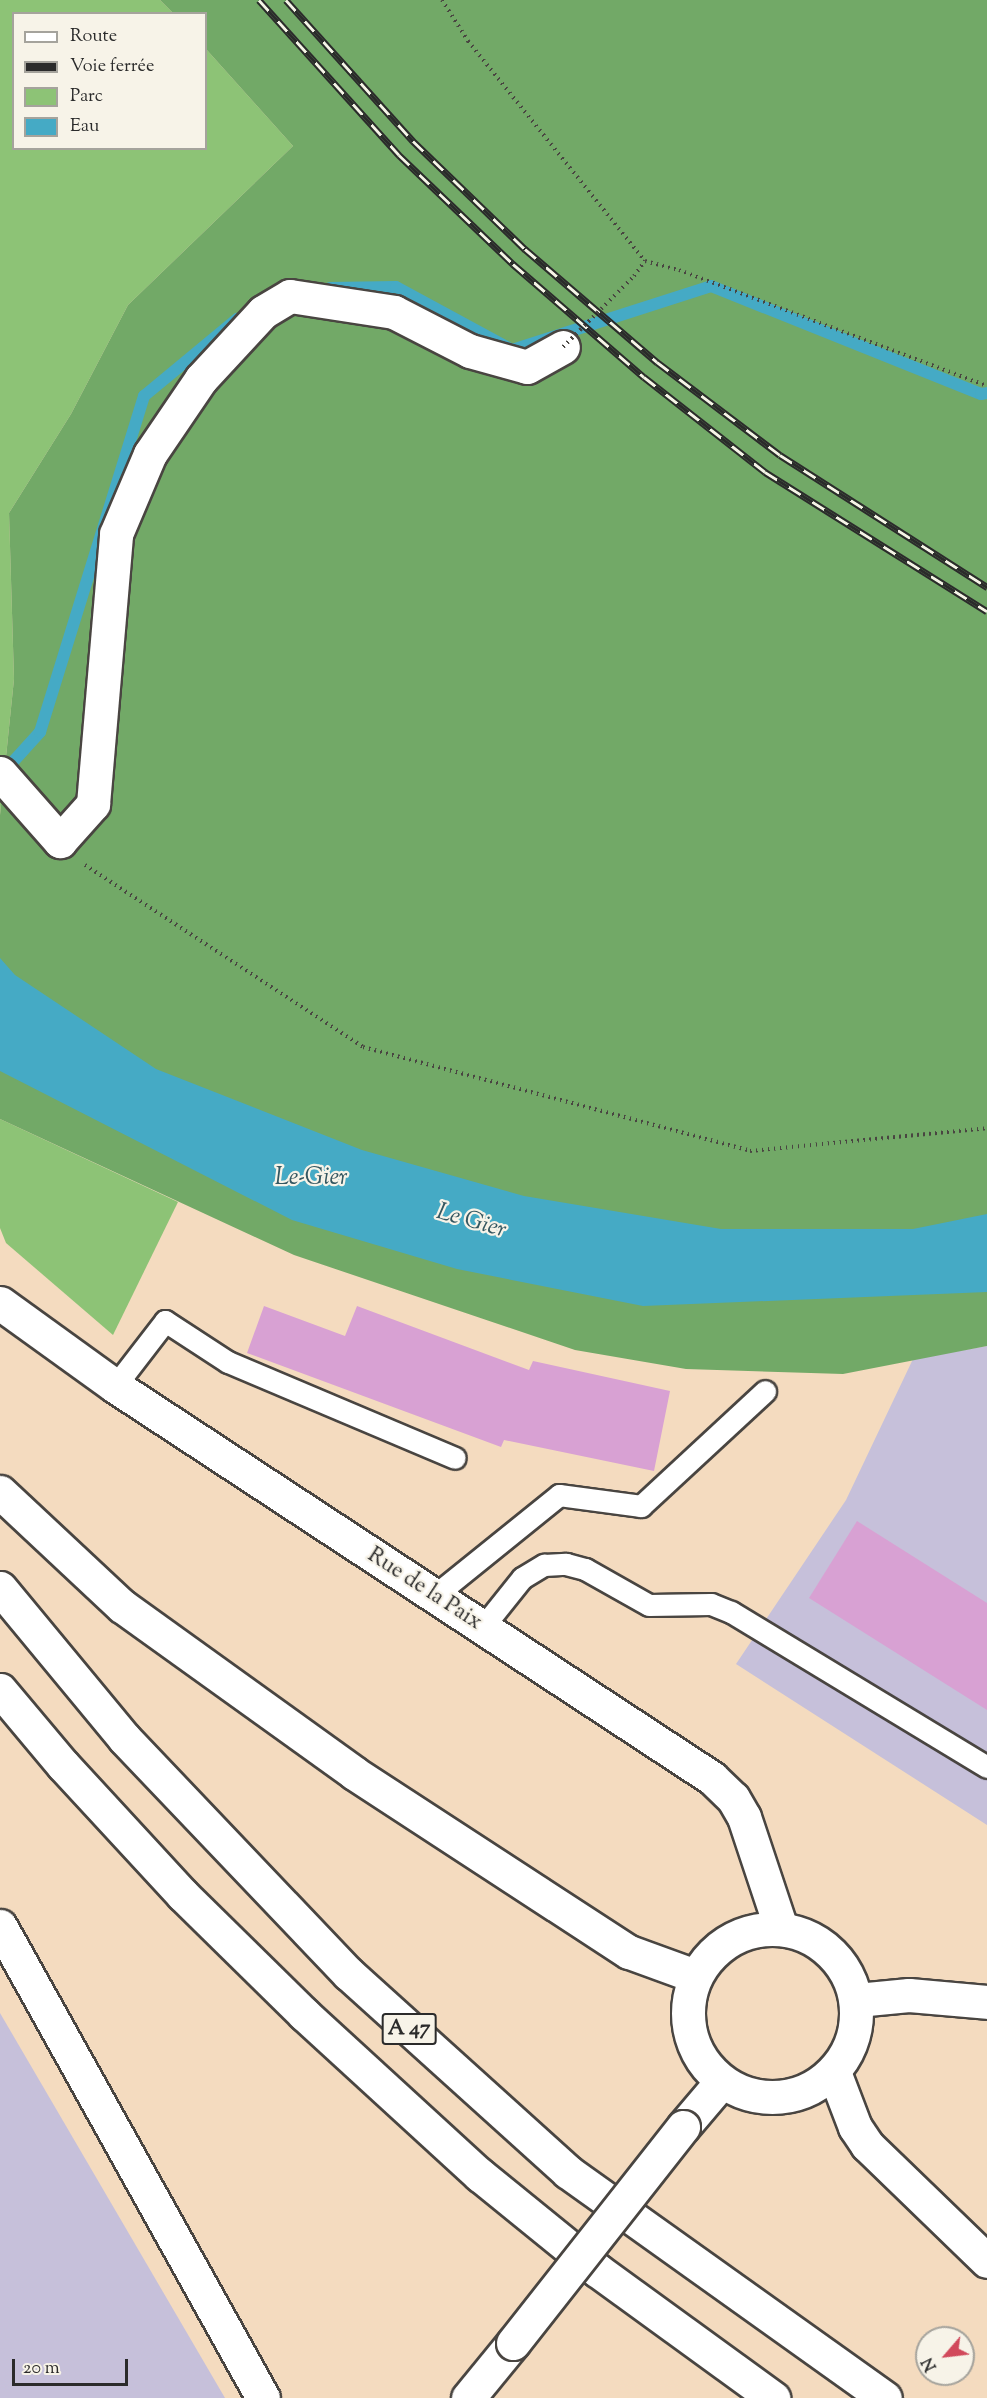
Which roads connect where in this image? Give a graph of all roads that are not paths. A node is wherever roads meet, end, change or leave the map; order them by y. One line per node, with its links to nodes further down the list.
1 (563, 347): 2 (main road)
2 (0, 773)
3 (0, 1303): 4 (main road, Rue de la Paix)
4 (115, 1386): 6 (lane); 9 (main road, Rue de la Paix)
5 (765, 1391): 9 (lane)
6 (455, 1458)
7 (0, 1492): 15 (main road)
8 (0, 1588): 24 (main road, A 47)
9 (434, 1596): 10 (main road, Rue de la Paix)
10 (482, 1628): 12 (lane); 14 (main road, Rue de la Paix)
11 (0, 1690): 23 (main road, A 47)
12 (987, 1767)
13 (0, 1926): 21 (main road)
14 (781, 1928): 15 (main road); 16 (main road)
15 (695, 1976): 19 (main road)
16 (856, 2000): 17 (main road); 18 (main road)
17 (987, 2002)
18 (834, 2072): 19 (main road); 20 (main road)
19 (722, 2081): 22 (main road, bridge)
20 (987, 2261)
21 (263, 2398)
22 (468, 2398)
23 (773, 2398)
24 (885, 2398)

